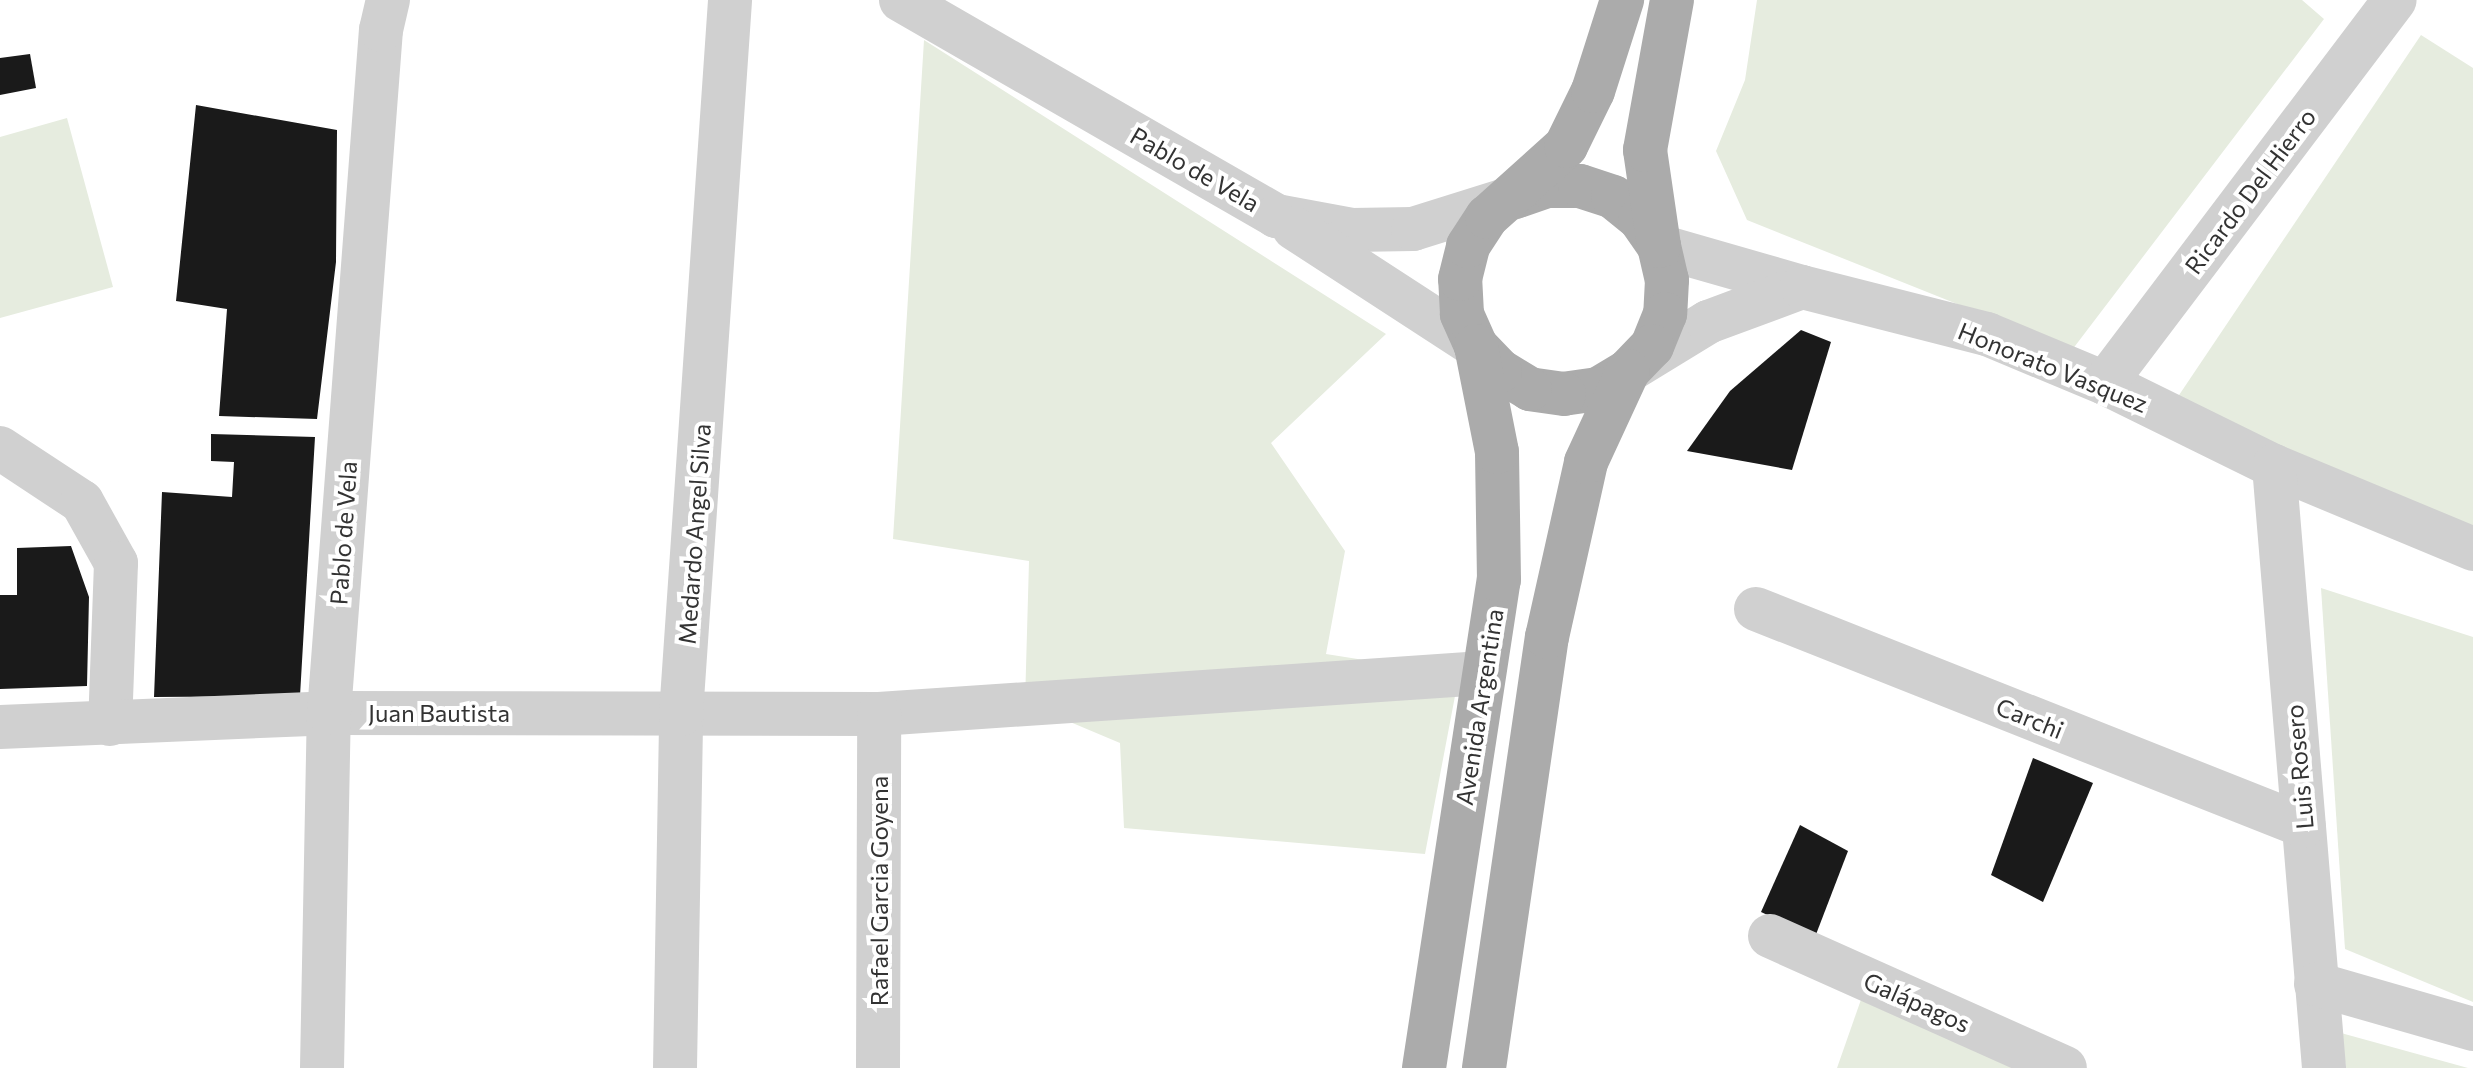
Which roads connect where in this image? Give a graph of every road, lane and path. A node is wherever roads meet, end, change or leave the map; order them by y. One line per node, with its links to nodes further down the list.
1 (388, 0): 19 (street, Pablo de Vela)
2 (730, 0): 20 (street, Medardo Angel Silva)
3 (901, 0): 8 (street, Pablo de Vela)
4 (1622, 0): 7 (main road)
5 (1672, 0): 9 (main road)
6 (2395, 0): 13 (street, Ricardo Del Hierro)
7 (1515, 197): 8 (street, Pablo de Vela); 9 (main road); 11 (main road)
8 (1276, 216): 11 (street)
9 (1659, 246): 10 (street, Honorato Vasquez); 12 (main road)
10 (1802, 287): 12 (street); 13 (street, Honorato Vasquez)
11 (1476, 346): 12 (main road); 18 (main road, Avenida Argentina)
12 (1628, 371): 32 (main road)
13 (2105, 383): 15 (street, Honorato Vasquez)
14 (0, 448): 22 (street)
15 (2274, 466): 16 (street, Honorato Vasquez); 24 (street, Luis Rosero)
16 (2473, 549)
17 (1756, 609): 24 (street, Carchi)
18 (1483, 673): 21 (street, Juan Bautista); 31 (main road, Avenida Argentina)
19 (329, 713): 20 (street, Juan Bautista); 22 (street, Juan Bautista); 28 (street, Pablo de Vela)
20 (681, 714): 21 (street, Juan Bautista); 29 (street, Medardo Angel Silva)
21 (879, 714): 30 (street, Rafael Garcia Goyena)
22 (110, 724): 23 (street, Juan Bautista)
23 (0, 727)
24 (2304, 826): 26 (street, Luis Rosero)
25 (1770, 936): 33 (street, Galápagos)
26 (2316, 984): 27 (street); 34 (street, Luis Rosero)
27 (2473, 1029)
28 (322, 1068)
29 (675, 1068)
30 (878, 1068)
31 (1424, 1068)
32 (1484, 1068)
33 (2065, 1068)
34 (2324, 1068)

